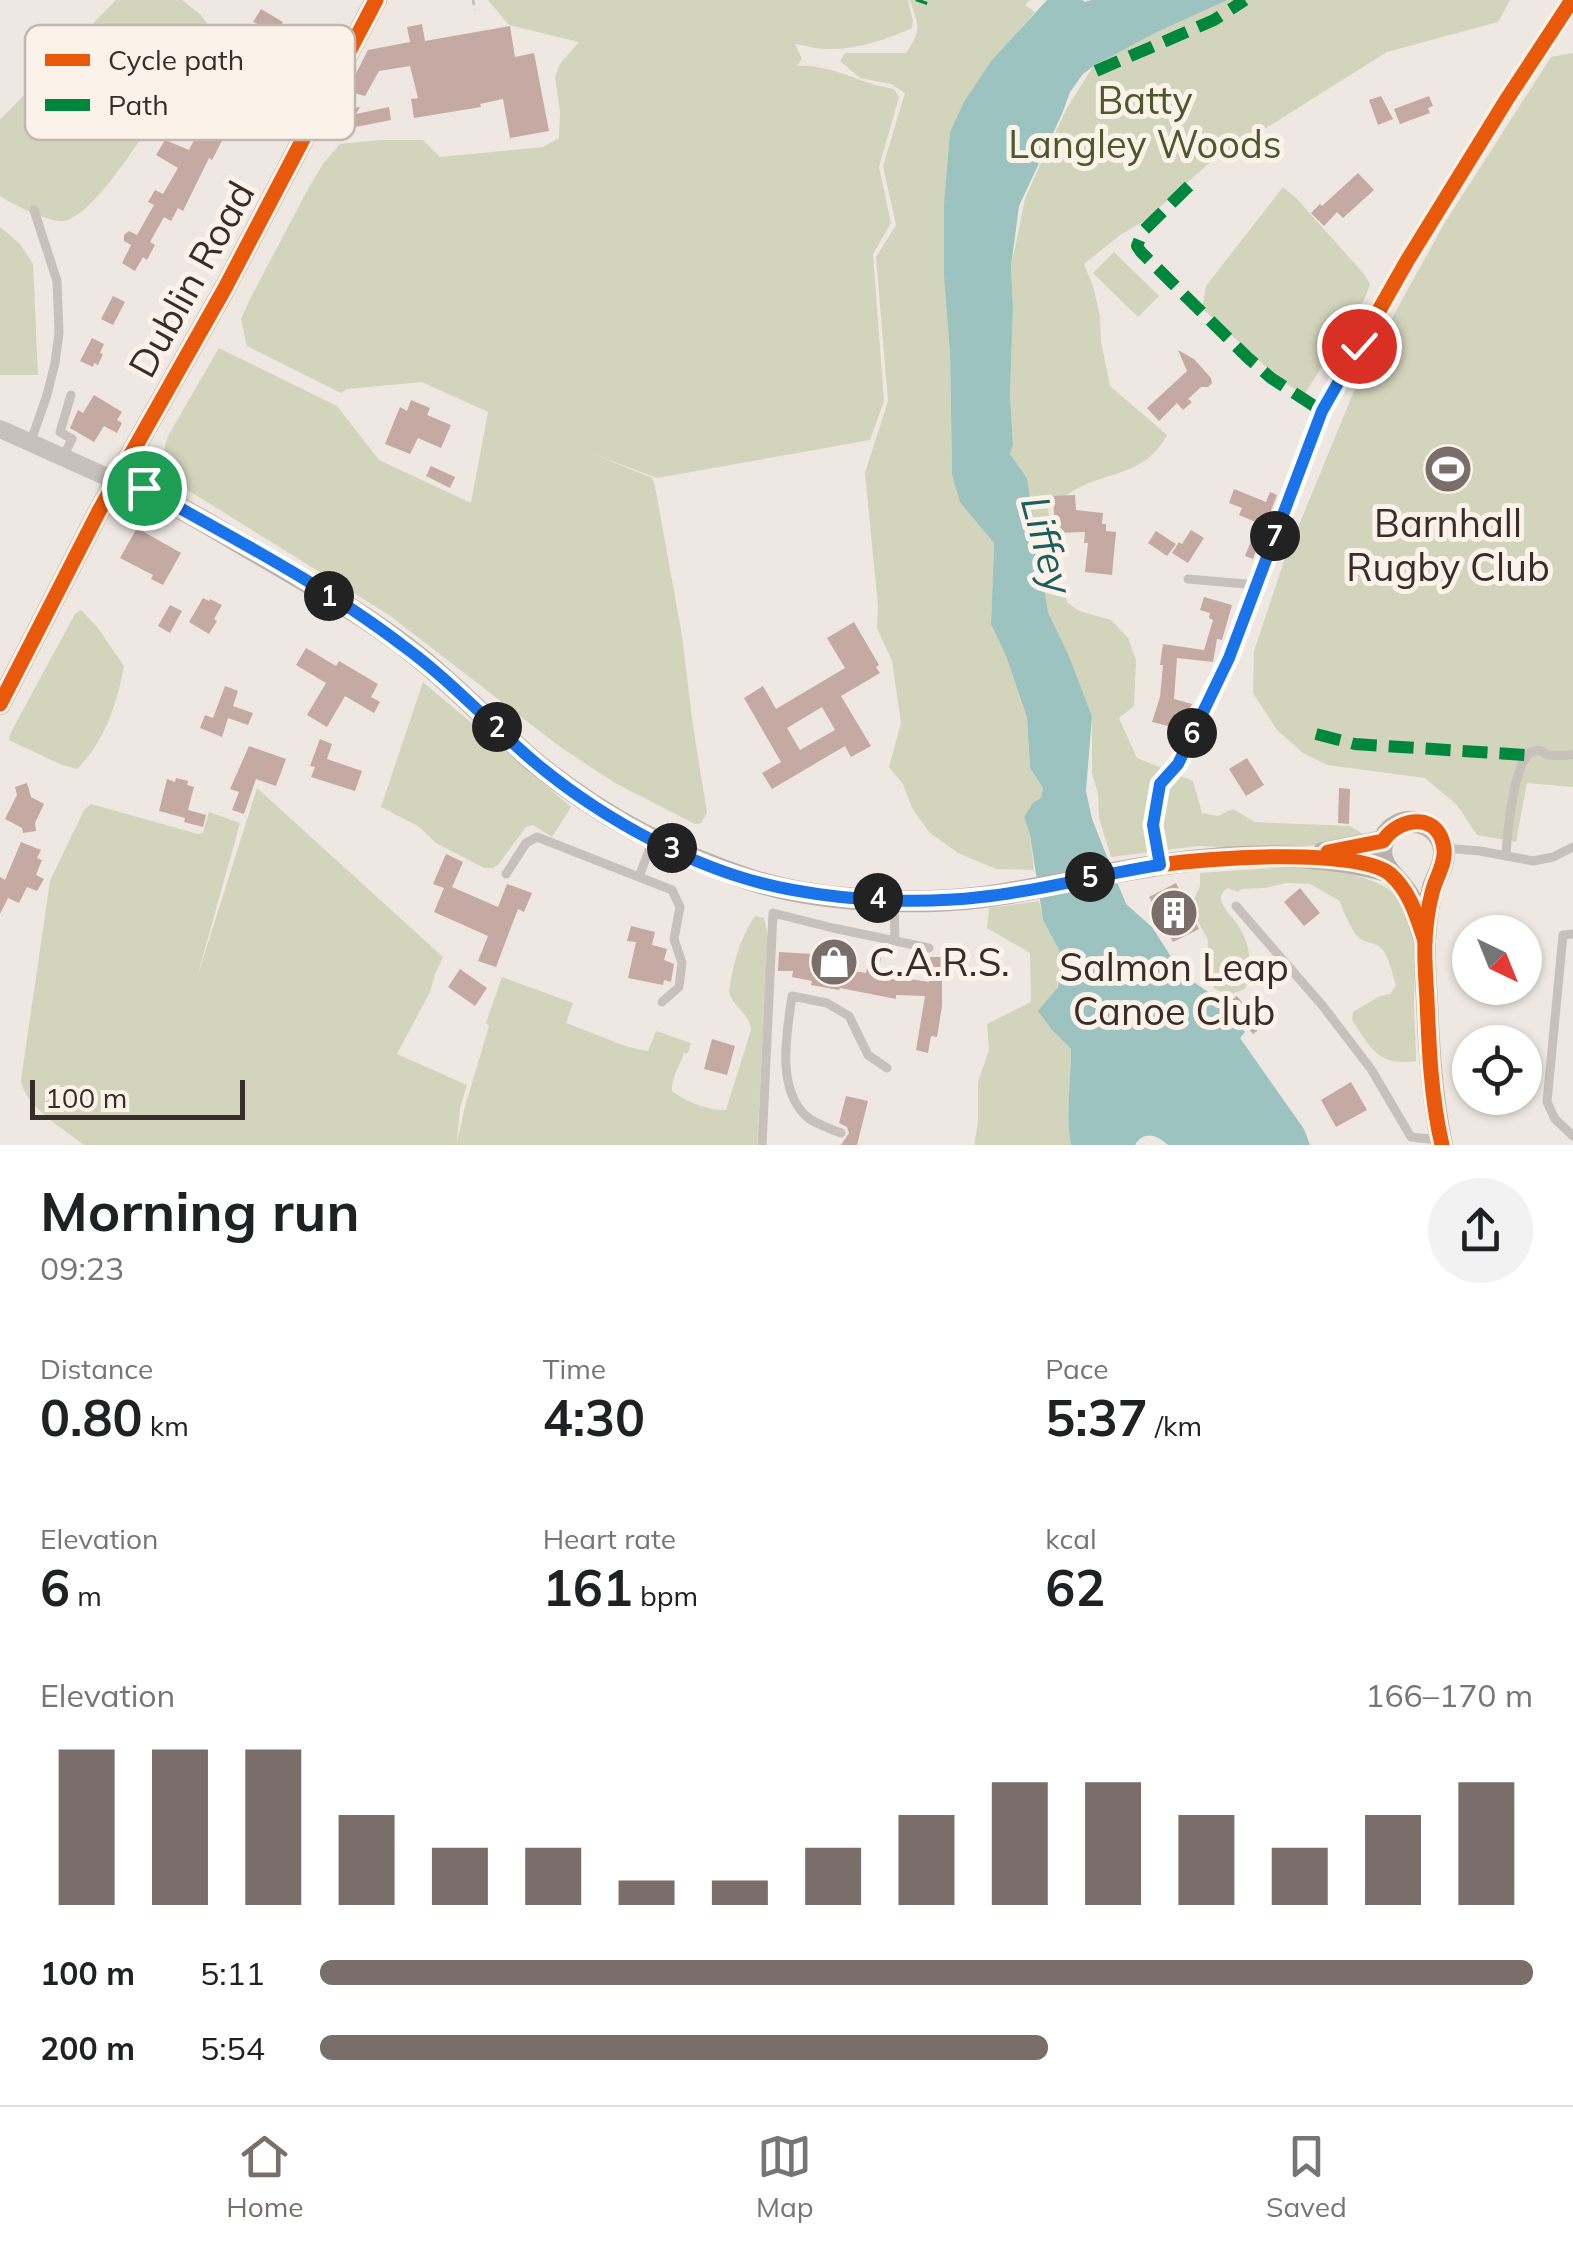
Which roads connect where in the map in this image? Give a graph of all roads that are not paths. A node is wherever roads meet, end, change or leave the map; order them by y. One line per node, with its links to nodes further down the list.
1 (376, 0): 3 (main road, Dublin Road)
2 (1570, 4): 12 (street)
3 (355, 40)
4 (303, 140): 10 (main road, Dublin Road)
5 (34, 210): 8 (lane)
6 (71, 395): 9 (lane)
7 (0, 428): 8 (street)
8 (31, 442): 9 (street)
9 (63, 458): 10 (street)
10 (116, 481): 13 (main road, Dublin Road); 15 (main road)
11 (1188, 578): 12 (lane)
12 (1257, 585): 21 (street)
13 (0, 704)
14 (1573, 756): 19 (lane)
15 (653, 840): 24 (lane); 25 (main road)
16 (1383, 841): 18 (main road); 20 (main road); 23 (main road)
17 (1573, 847): 19 (lane)
18 (1302, 856): 21 (main road); 23 (main road)
19 (1506, 856): 20 (lane)
20 (1443, 858): 23 (main road); 29 (main road)
21 (1160, 865): 25 (main road)
22 (506, 874): 24 (lane)
23 (1390, 874): 29 (main road)
24 (639, 877): 33 (lane)
25 (894, 899): 28 (lane)
26 (1236, 906): 37 (lane)
27 (1573, 934): 36 (lane)
28 (895, 940): 30 (lane); 31 (lane)
29 (1425, 941): 37 (main road)
30 (929, 948)
31 (770, 992): 32 (lane); 38 (lane)
32 (792, 996): 34 (lane); 35 (lane)
33 (662, 1002)
34 (887, 1068)
35 (842, 1134)
36 (1573, 1136)
37 (1441, 1142)
38 (762, 1145)

